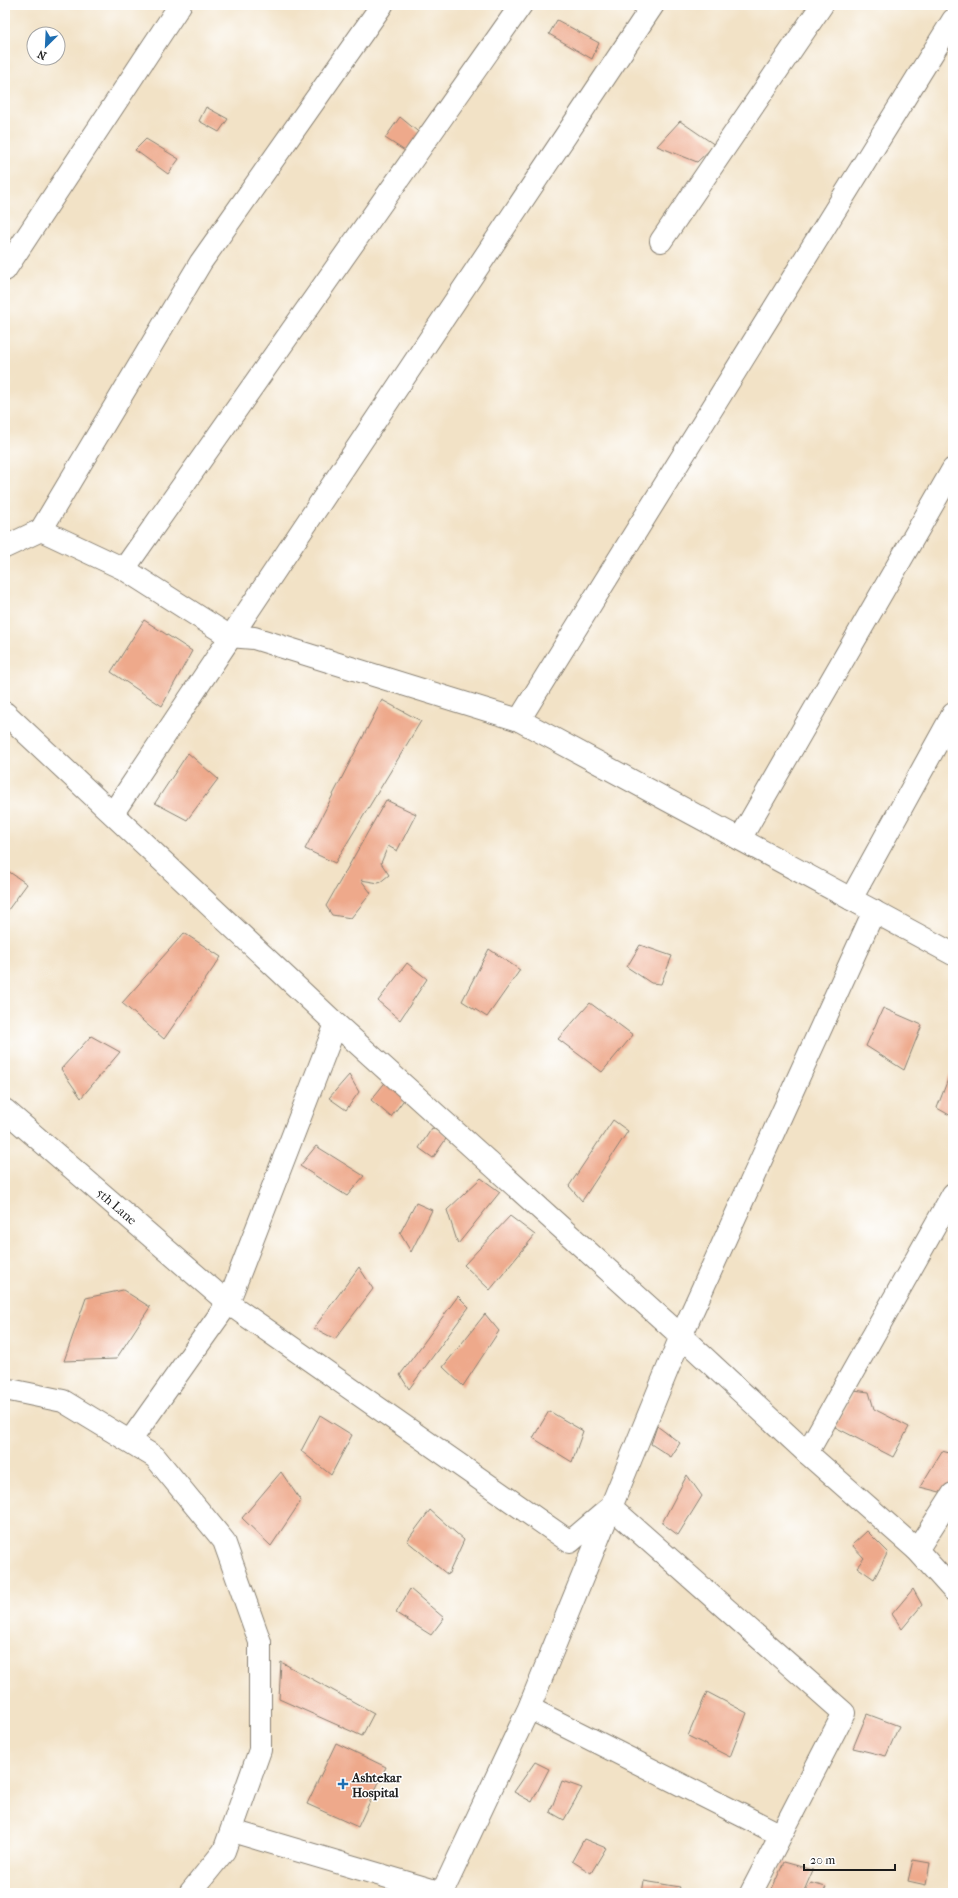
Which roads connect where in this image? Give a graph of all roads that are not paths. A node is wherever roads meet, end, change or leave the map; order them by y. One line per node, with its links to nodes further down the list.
1 (180, 5): 8 (street)
2 (382, 5): 10 (street)
3 (521, 5): 12 (street)
4 (653, 5): 13 (street)
5 (822, 5): 7 (street)
6 (953, 20): 16 (street)
7 (661, 241)
8 (5, 270)
9 (953, 469): 18 (street)
10 (41, 530): 11 (street); 12 (street)
11 (5, 547)
12 (124, 568): 13 (street)
13 (229, 636): 16 (street); 17 (street)
14 (5, 713): 17 (street)
15 (953, 714): 19 (street)
16 (519, 720): 18 (street)
17 (113, 813): 22 (street)
18 (740, 839): 19 (street)
19 (850, 899): 20 (street)
20 (874, 911): 21 (street); 26 (street)
21 (953, 954)
22 (336, 1024): 25 (street); 26 (street)
23 (5, 1110): 25 (street, 5th Lane)
24 (953, 1194): 29 (street)
25 (228, 1303): 28 (street); 31 (street, 5th Lane)
26 (681, 1336): 29 (street); 31 (street)
27 (5, 1389): 28 (street)
28 (130, 1442): 35 (street)
29 (807, 1453): 32 (street)
30 (953, 1494): 32 (street)
31 (611, 1507): 34 (street); 36 (street)
32 (917, 1550): 33 (street)
33 (953, 1590)
34 (529, 1708): 36 (street); 38 (street)
35 (232, 1830): 37 (street); 38 (street)
36 (781, 1835): 39 (street)
37 (190, 1893)
38 (442, 1893)
39 (751, 1893)

